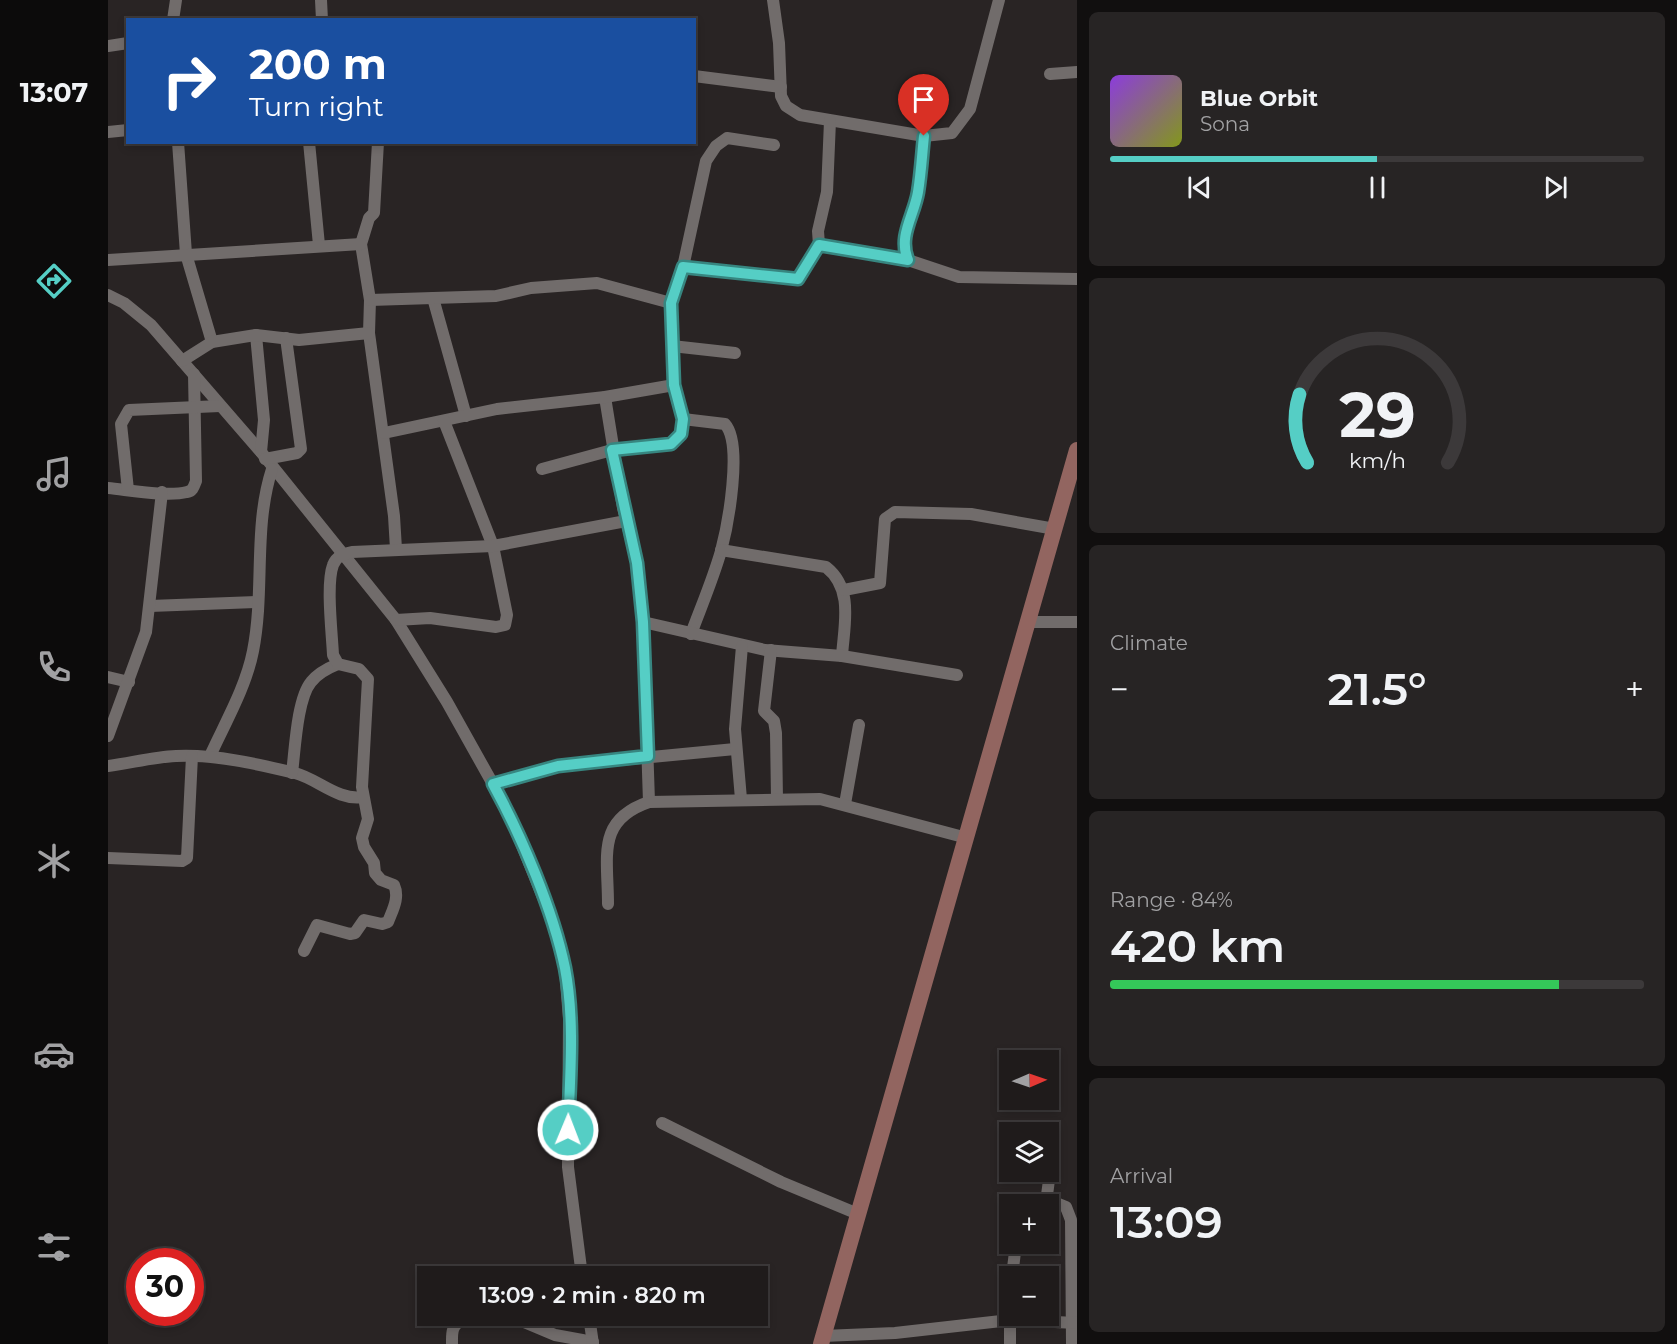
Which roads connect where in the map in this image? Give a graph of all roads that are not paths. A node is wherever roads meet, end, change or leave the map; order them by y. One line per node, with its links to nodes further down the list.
1 (176, 0): 5 (street)
2 (321, 0): 6 (street)
3 (772, 0): 12 (street)
4 (999, 0): 16 (street)
5 (173, 18)
6 (322, 18)
7 (126, 43): 8 (street)
8 (108, 46)
9 (1077, 72): 10 (street)
10 (1050, 74)
11 (696, 76): 12 (street)
12 (781, 87): 13 (street)
13 (830, 121): 16 (street); 23 (street)
14 (126, 130): 15 (street)
15 (108, 132)
16 (924, 136): 26 (street)
17 (178, 144): 24 (street)
18 (309, 144): 22 (street)
19 (378, 144): 21 (street)
20 (774, 146): 27 (street)
21 (361, 244): 22 (street); 31 (street)
22 (319, 245): 24 (street)
23 (819, 245): 26 (street); 27 (street)
24 (186, 254): 25 (street); 36 (street)
25 (108, 260)
26 (908, 260): 28 (street)
27 (683, 267): 32 (street)
28 (1077, 279)
29 (108, 295): 39 (street)
30 (433, 298): 31 (street); 32 (street); 45 (street)
31 (370, 300): 33 (street)
32 (671, 303): 37 (street)
33 (369, 333): 35 (street); 48 (street)
34 (256, 335): 35 (street); 36 (street); 51 (street)
35 (286, 338): 51 (street)
36 (212, 342): 39 (street)
37 (672, 346): 38 (street); 41 (street)
38 (735, 353)
39 (182, 361): 40 (street)
40 (194, 374): 43 (street); 44 (street)
41 (674, 385): 42 (street); 46 (street)
42 (605, 397): 45 (street); 49 (street)
43 (220, 406): 44 (street); 51 (street)
44 (193, 408): 54 (street); 55 (street)
45 (466, 416): 47 (street)
46 (683, 419): 49 (street); 60 (street)
47 (444, 421): 48 (street); 58 (street)
48 (384, 433): 59 (street)
49 (612, 450): 52 (street); 56 (street)
50 (1077, 450): 57 (main road)
51 (266, 460): 61 (street); 63 (street)
52 (542, 470)
53 (108, 488): 54 (street)
54 (128, 490): 55 (street)
55 (162, 492): 64 (street)
56 (626, 521): 58 (street); 66 (street)
57 (1055, 528): 62 (street); 67 (main road)
58 (493, 546): 59 (street); 65 (street)
59 (396, 549): 61 (street)
60 (721, 550): 62 (street); 69 (street)
61 (341, 555): 65 (street); 73 (street)
62 (844, 590): 72 (street)
63 (258, 602): 64 (street); 81 (street)
64 (150, 606): 76 (street)
65 (396, 620): 85 (street)
66 (643, 622): 69 (street); 82 (street)
67 (1028, 622): 68 (street); 91 (main road)
68 (1077, 622)
69 (691, 634): 70 (street)
70 (742, 646): 71 (street); 79 (street)
71 (771, 650): 72 (street); 88 (street)
72 (842, 656): 74 (street)
73 (338, 664): 84 (street); 86 (street)
74 (957, 675)
75 (108, 677): 76 (street)
76 (129, 682): 78 (street)
77 (859, 725): 90 (street)
78 (108, 736)
79 (735, 749): 82 (street); 87 (street)
80 (192, 756): 81 (street); 83 (street); 92 (street)
81 (210, 756): 84 (street)
82 (648, 756): 85 (street); 89 (street)
83 (108, 766)
84 (292, 773): 86 (street)
85 (493, 784): 98 (street)
86 (363, 797): 94 (street)
87 (741, 799): 88 (street); 89 (street)
88 (777, 799): 90 (street)
89 (650, 802): 93 (street)
90 (844, 804): 91 (street)
91 (967, 838): 97 (main road)
92 (108, 858)
93 (608, 904)
94 (304, 951)
95 (662, 1123): 97 (street)
96 (1059, 1205): 101 (street)
97 (858, 1214): 106 (main road)
98 (581, 1266)
99 (999, 1319): 106 (street)
100 (1059, 1322): 101 (street)
101 (1075, 1323): 110 (street)
102 (454, 1326): 108 (street)
103 (534, 1326): 107 (street)
104 (590, 1326): 107 (street)
105 (1010, 1326): 109 (street)
106 (822, 1340)
107 (593, 1343)
108 (452, 1344)
109 (1010, 1344)
110 (1072, 1344)

